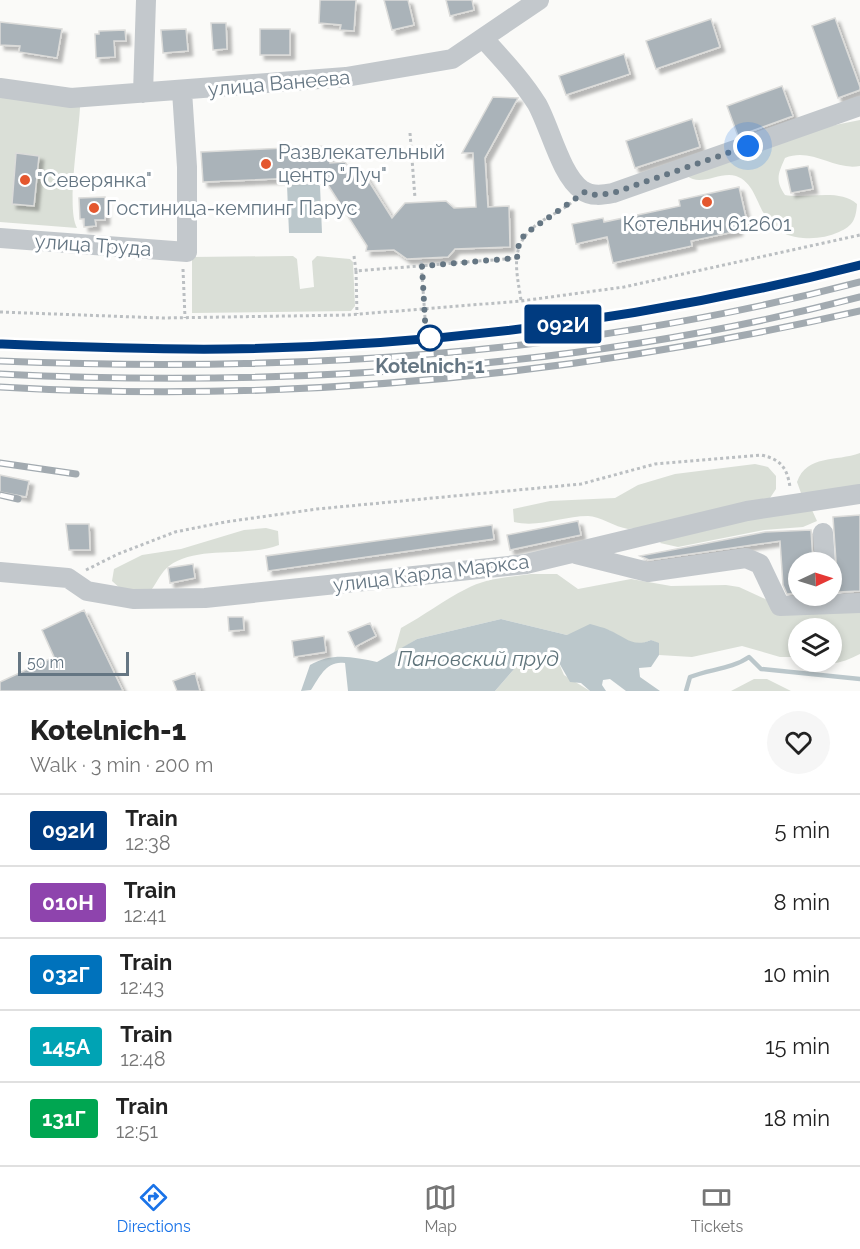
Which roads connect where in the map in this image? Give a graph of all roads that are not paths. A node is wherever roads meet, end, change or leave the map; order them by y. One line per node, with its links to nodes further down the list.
1 (146, 0): 6 (street)
2 (539, 0): 3 (street, улица Ванеева)
3 (484, 39): 5 (street, улица Ванеева); 7 (street)
4 (0, 88): 6 (street, улица Ванеева)
5 (182, 92): 6 (street, улица Ванеева); 8 (street, улица Труда)
6 (143, 93)
7 (860, 106)
8 (0, 238)
9 (860, 494): 12 (street, улица Карла Маркса)
10 (823, 534): 11 (street)
11 (824, 552)
12 (572, 553): 13 (street, улица Карла Маркса); 16 (street)
13 (0, 572)
14 (842, 601): 15 (street)
15 (860, 603)
16 (788, 605)

